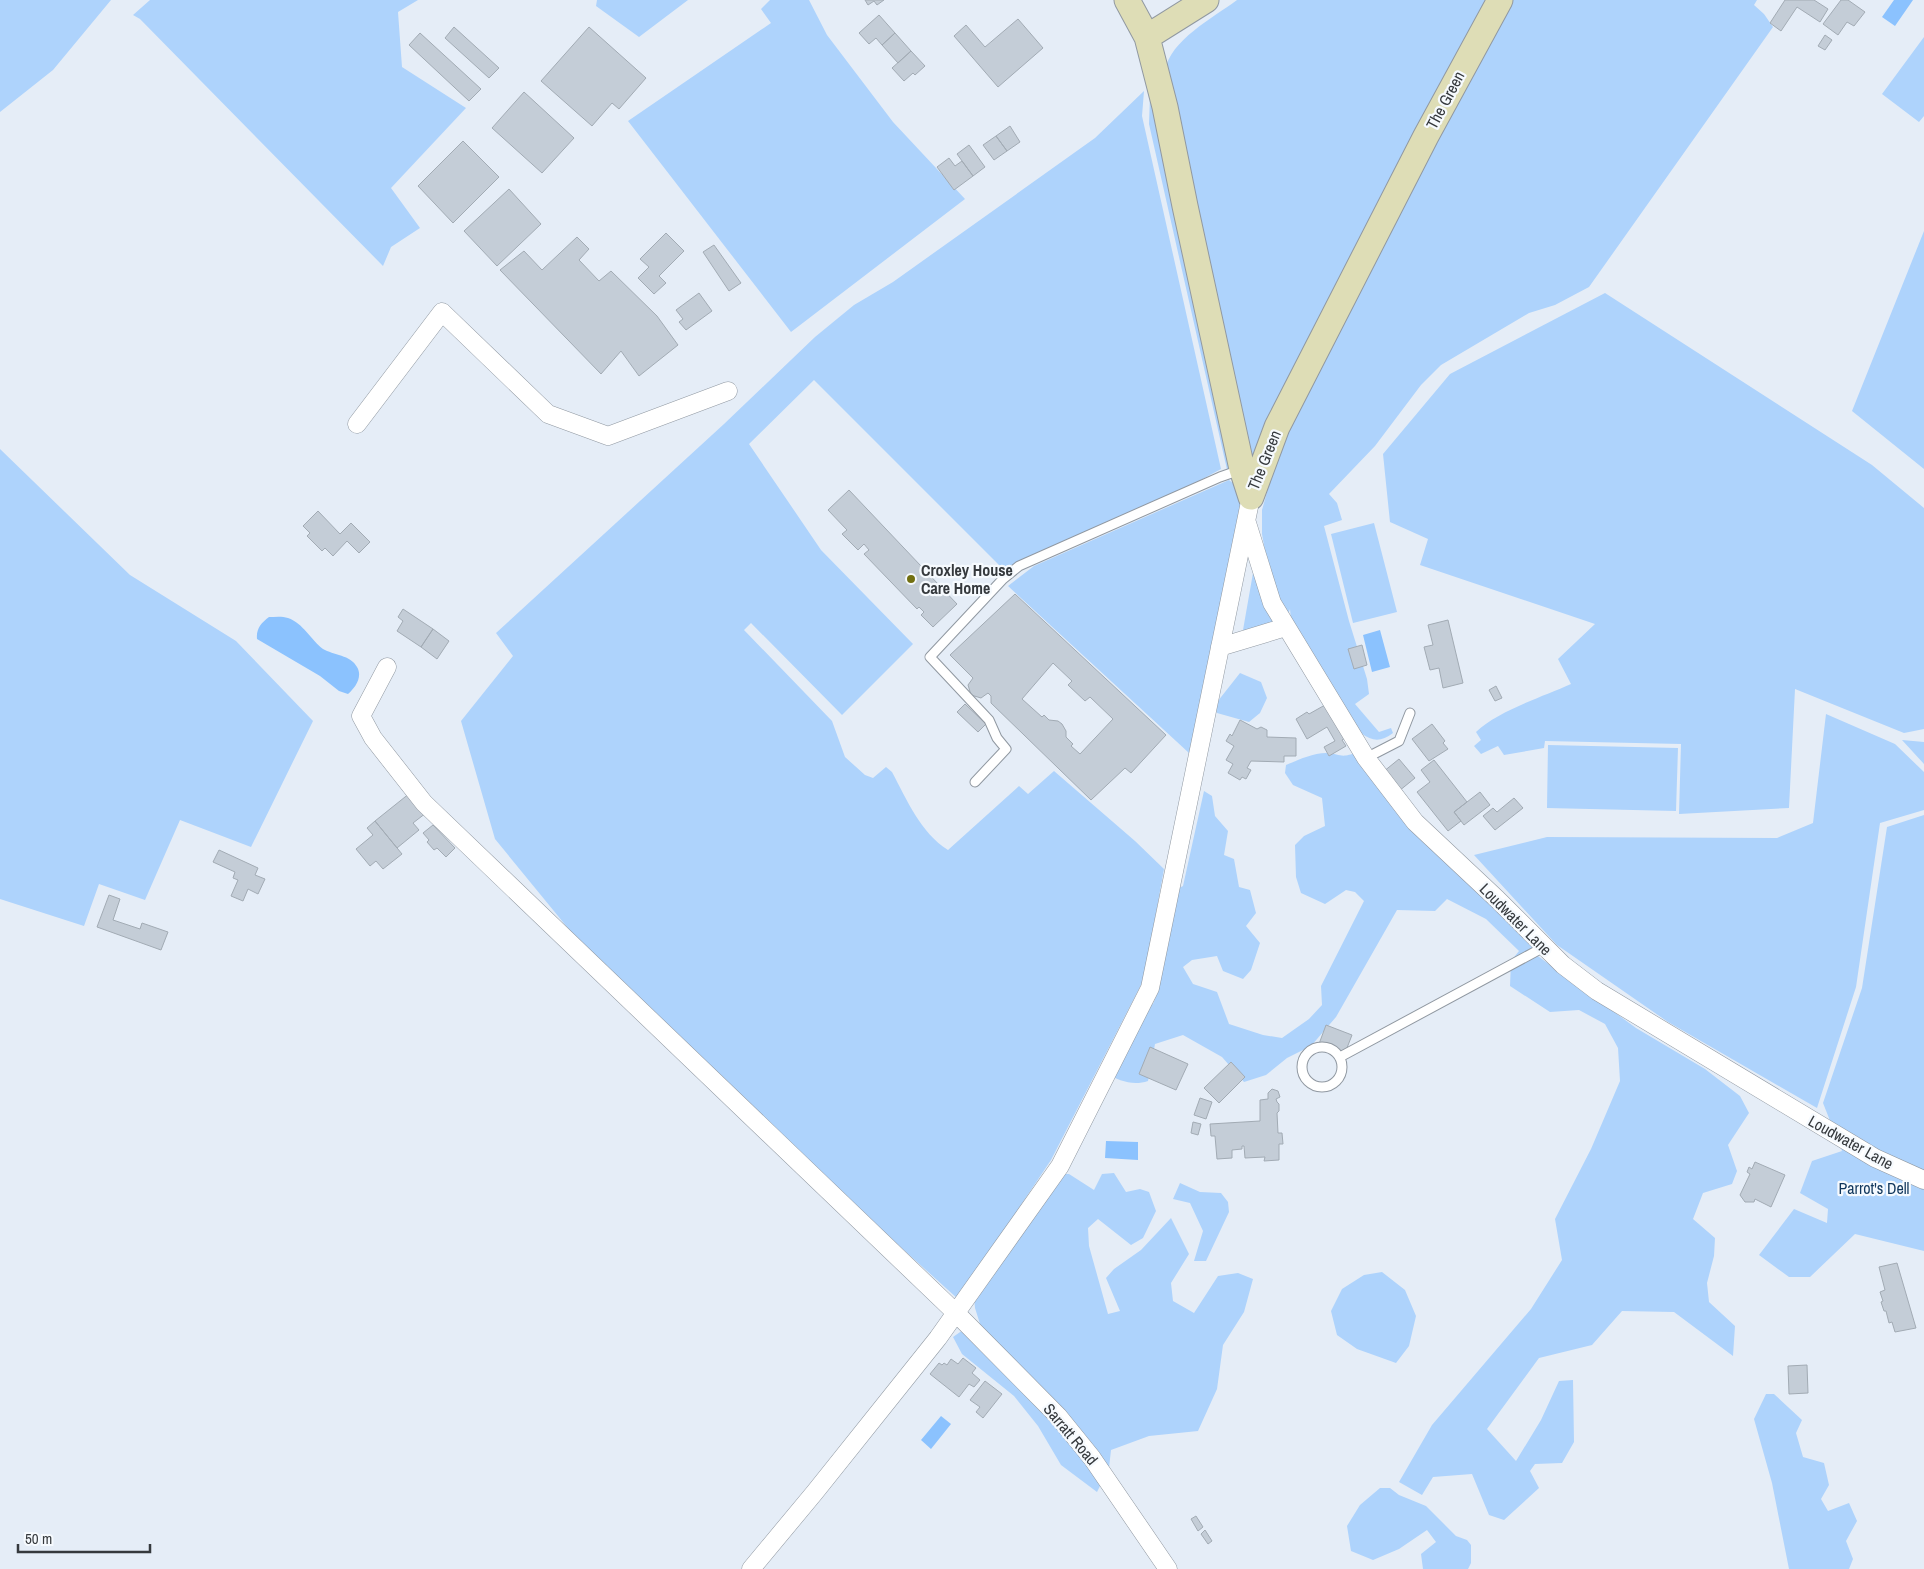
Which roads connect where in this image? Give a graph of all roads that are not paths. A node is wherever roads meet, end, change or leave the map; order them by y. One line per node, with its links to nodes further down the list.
1 (1127, 0): 4 (street, The Green)
2 (1206, 0): 4 (street)
3 (1500, 0): 8 (street, The Green)
4 (1147, 37): 7 (street, The Green)
5 (728, 391): 6 (street)
6 (357, 424)
7 (1242, 469): 8 (street, The Green); 15 (lane)
8 (1251, 497): 9 (street)
9 (1246, 521): 10 (street, Loudwater Lane); 11 (street)
10 (1286, 627): 11 (street); 14 (street, Loudwater Lane)
11 (1220, 647): 19 (street)
12 (387, 667): 19 (street, Sarratt Road)
13 (1410, 713): 14 (lane)
14 (1366, 758): 16 (street, Loudwater Lane)
15 (976, 782)
16 (1544, 947): 17 (lane); 18 (street, Loudwater Lane)
17 (1340, 1057): 17 (lane)
18 (1924, 1180)
19 (957, 1314): 20 (street); 21 (street, Sarratt Road)
20 (751, 1569)
21 (1168, 1569)

